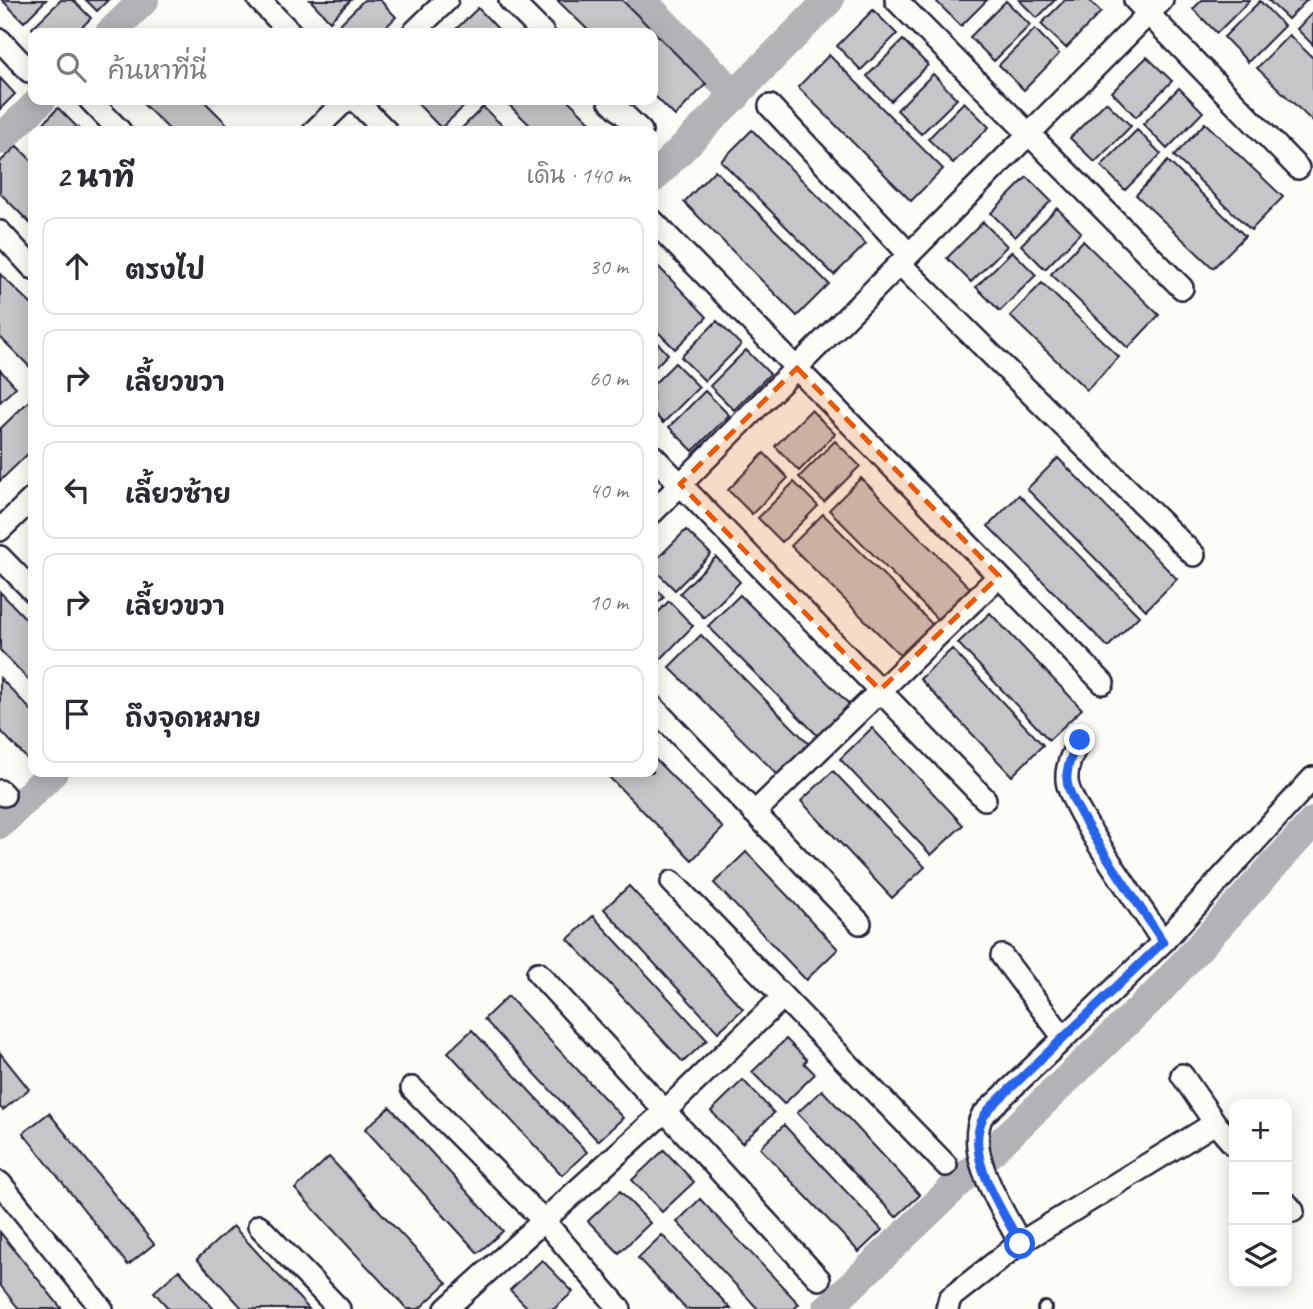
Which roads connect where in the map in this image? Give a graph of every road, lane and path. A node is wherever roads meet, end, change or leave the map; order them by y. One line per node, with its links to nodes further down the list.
1 (259, 0): 6 (street)
2 (447, 0): 7 (street)
3 (510, 0): 8 (street)
4 (897, 0): 20 (street)
5 (1148, 5): 20 (street); 21 (street)
6 (286, 28)
7 (418, 28)
8 (538, 28)
9 (0, 40): 10 (street)
10 (28, 70)
11 (95, 105): 16 (street)
12 (341, 105): 17 (street)
13 (360, 105): 18 (street)
14 (614, 105): 19 (street)
15 (770, 106): 24 (street)
16 (115, 126)
17 (319, 126)
18 (381, 126)
19 (636, 126)
20 (1029, 134): 24 (street); 26 (street)
21 (1298, 168)
22 (658, 226): 27 (street)
23 (0, 232): 25 (street)
24 (904, 259): 27 (street); 33 (street)
25 (28, 263)
26 (1182, 288)
27 (797, 368): 29 (street); 35 (street)
28 (658, 461): 29 (street)
29 (680, 484): 31 (street); 38 (street)
30 (28, 503): 32 (street)
31 (658, 507)
32 (0, 530)
33 (1194, 555)
34 (0, 557): 36 (street)
35 (999, 576): 37 (street); 38 (street)
36 (28, 586)
37 (1103, 683)
38 (880, 690): 42 (street); 43 (street)
39 (658, 712): 43 (street)
40 (1080, 740): 46 (street)
41 (1313, 778): 46 (street)
42 (985, 799)
43 (754, 813): 45 (street)
44 (672, 882): 49 (street)
45 (860, 923)
46 (1163, 942): 50 (street)
47 (1002, 956): 50 (street)
48 (538, 973): 53 (street)
49 (783, 997): 53 (street); 56 (street)
50 (1064, 1038): 60 (street)
51 (1181, 1075): 54 (street)
52 (412, 1088): 58 (street)
53 (665, 1111): 58 (street); 61 (street)
54 (1215, 1124): 55 (street); 60 (street)
55 (1229, 1139)
56 (946, 1166)
57 (0, 1183): 62 (street)
58 (544, 1221): 64 (street); 65 (street)
59 (260, 1226): 63 (street)
60 (1020, 1244): 66 (street)
61 (819, 1279)
62 (102, 1309)
63 (339, 1309)
64 (446, 1309)
65 (620, 1309)
66 (947, 1309)

